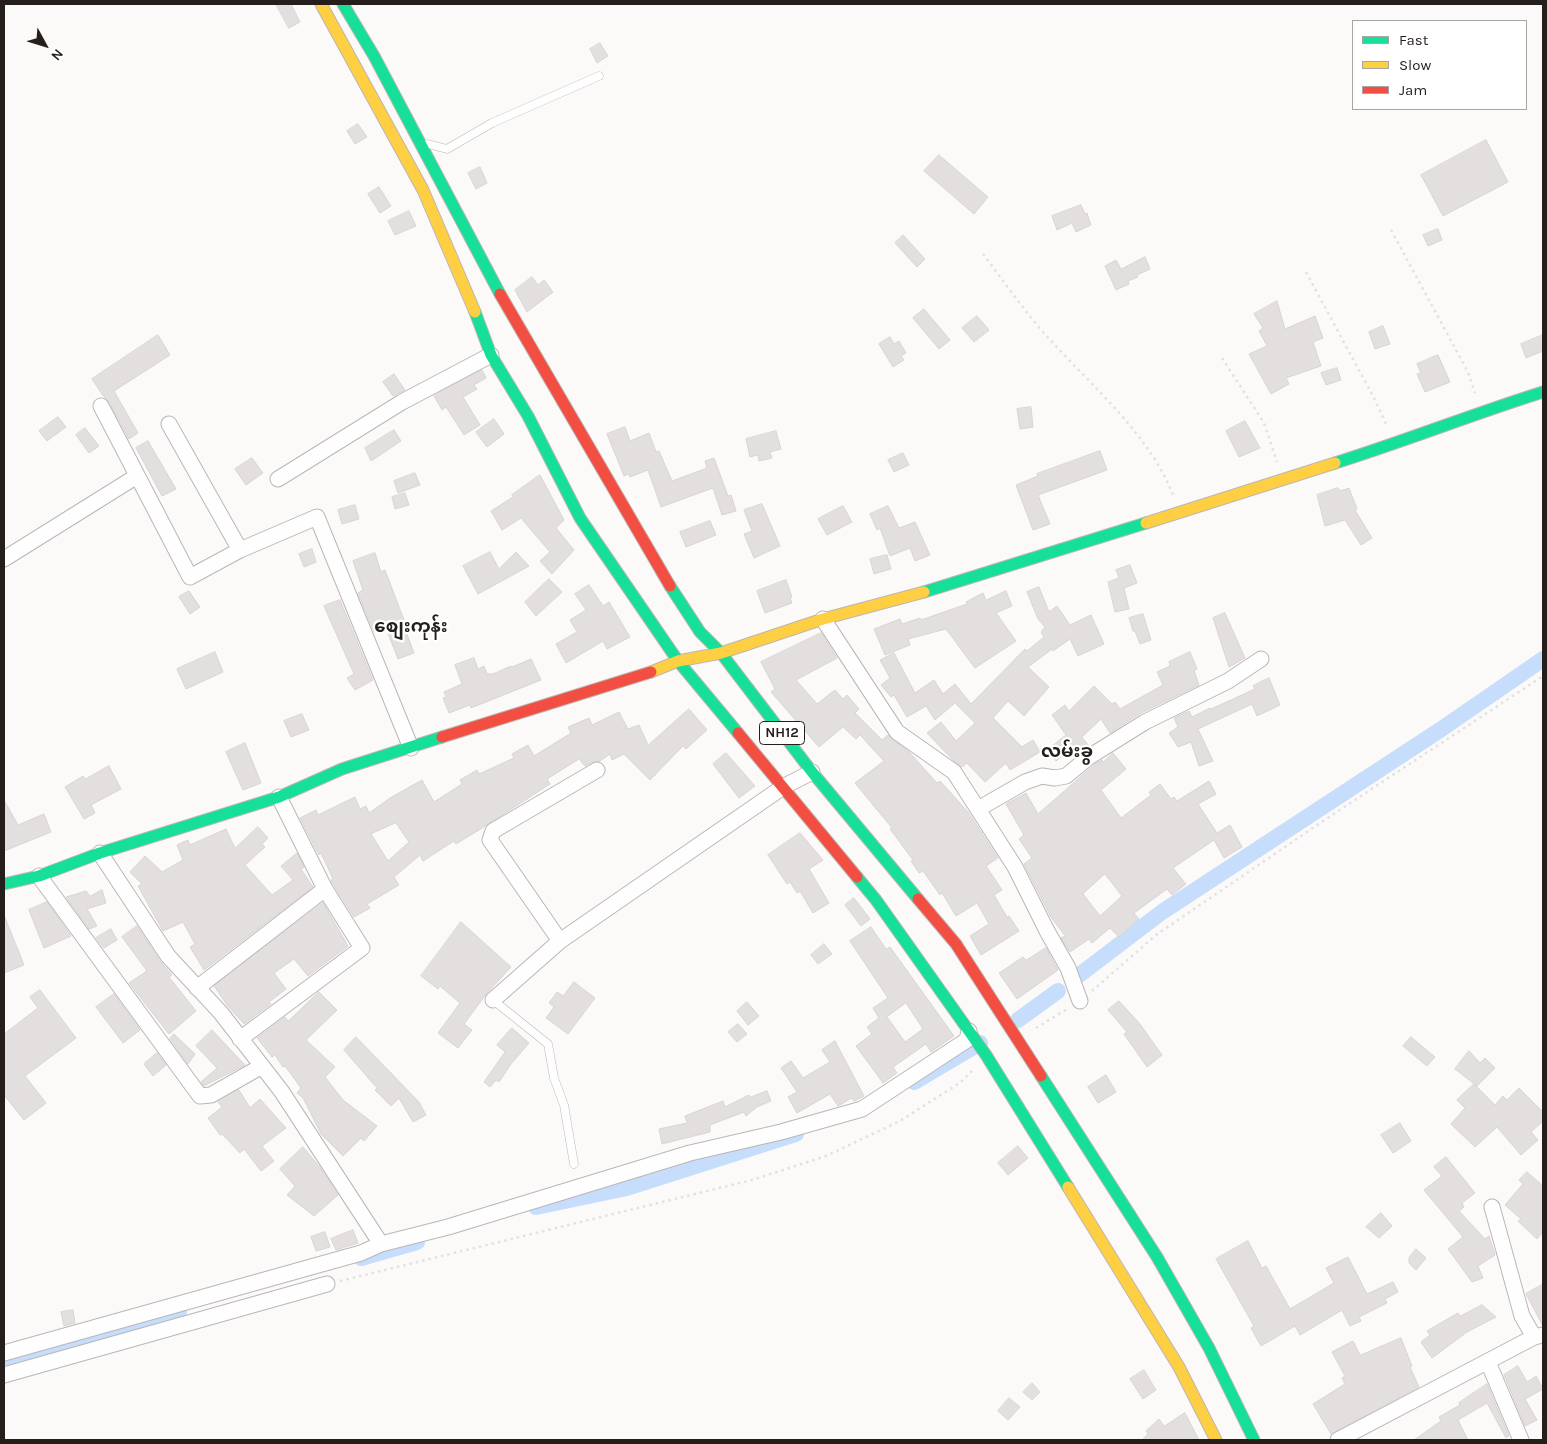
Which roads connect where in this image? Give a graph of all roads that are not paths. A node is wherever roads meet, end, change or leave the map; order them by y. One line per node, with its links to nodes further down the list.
1 (321, 4): 5 (main road, NH12)
2 (343, 4): 4 (main road, NH12)
3 (599, 76): 4 (lane)
4 (419, 141): 14 (main road, NH12)
5 (490, 355): 10 (street); 16 (main road, NH12)
6 (1543, 392): 13 (main road)
7 (101, 406): 9 (street)
8 (169, 424): 11 (street)
9 (137, 476): 11 (street); 12 (street)
10 (278, 479)
11 (240, 550): 17 (street)
12 (4, 559)
13 (823, 619): 14 (main road); 22 (street)
14 (720, 653): 16 (main road); 19 (main road, NH12)
15 (1261, 659): 22 (street)
16 (678, 661): 17 (main road); 20 (main road, NH12)
17 (411, 748): 21 (main road)
18 (596, 770): 27 (street)
19 (812, 772): 20 (street); 43 (main road, NH12)
20 (783, 787): 27 (street); 31 (main road, NH12)
21 (279, 797): 23 (main road); 26 (street)
22 (978, 809): 30 (street)
23 (100, 853): 24 (main road); 28 (street)
24 (39, 876): 25 (main road); 33 (street)
25 (4, 884)
26 (325, 889): 28 (street); 32 (street)
27 (560, 941): 29 (street)
28 (197, 988): 32 (street)
29 (493, 1000): 34 (lane)
30 (1080, 1001)
31 (969, 1031): 36 (street); 42 (main road, NH12)
32 (240, 1039): 33 (street)
33 (262, 1066): 36 (street)
34 (574, 1164)
35 (1492, 1207): 38 (street)
36 (381, 1244): 39 (street)
37 (327, 1284): 41 (street)
38 (1539, 1336): 40 (street)
39 (4, 1353)
40 (1488, 1362): 44 (street); 45 (street)
41 (4, 1375)
42 (1216, 1440)
43 (1254, 1440)
44 (1338, 1440)
45 (1522, 1440)

